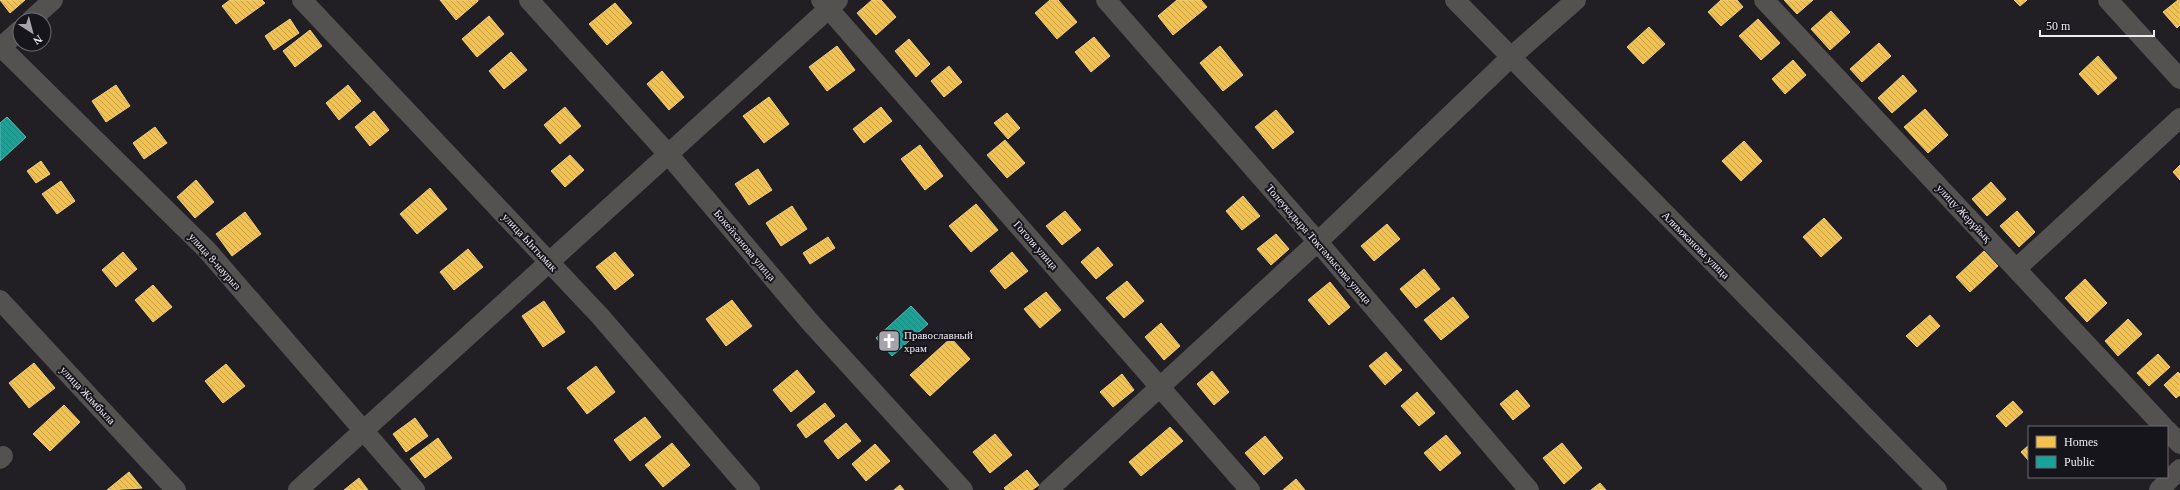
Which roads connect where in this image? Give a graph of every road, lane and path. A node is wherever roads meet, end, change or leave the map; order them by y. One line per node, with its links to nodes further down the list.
1 (53, 0): 10 (street)
2 (302, 0): 18 (street, улица Ынтымак)
3 (529, 0): 16 (street, Бокейханова улица)
4 (1106, 0): 17 (street, Толеукадыра Токтамысова улица)
5 (1455, 0): 13 (street, Алимжанова улица)
6 (1576, 0): 13 (street)
7 (1764, 0): 19 (street, улицу Жерұйық)
8 (2108, 0): 14 (street)
9 (829, 3): 16 (street); 21 (street, Гоголя улица)
10 (40, 12)
11 (12, 37): 12 (street)
12 (0, 47): 23 (street, улица 8-наурыз)
13 (1511, 57): 17 (street); 35 (street, Алимжанова улица)
14 (2179, 75)
15 (2180, 118): 19 (street)
16 (668, 154): 18 (street); 31 (street, Бокейханова улица)
17 (1318, 242): 21 (street); 34 (street, Толеукадыра Токтамысова улица)
18 (549, 262): 23 (street); 30 (street, улица Ынтымак)
19 (2016, 268): 22 (street, улицу Жерұйық)
20 (0, 300): 27 (street, улица Жамбыла)
21 (1161, 388): 32 (street); 33 (street, Гоголя улица)
22 (2163, 426)
23 (363, 431): 28 (street); 29 (street, улица 8-наурыз)
24 (2168, 431): 25 (street)
25 (2180, 444)
26 (2180, 469): 36 (street)
27 (176, 490)
28 (298, 490)
29 (415, 490)
30 (750, 490)
31 (963, 490)
32 (1048, 490)
33 (1250, 490)
34 (1529, 490)
35 (1938, 490)
36 (2159, 490)

